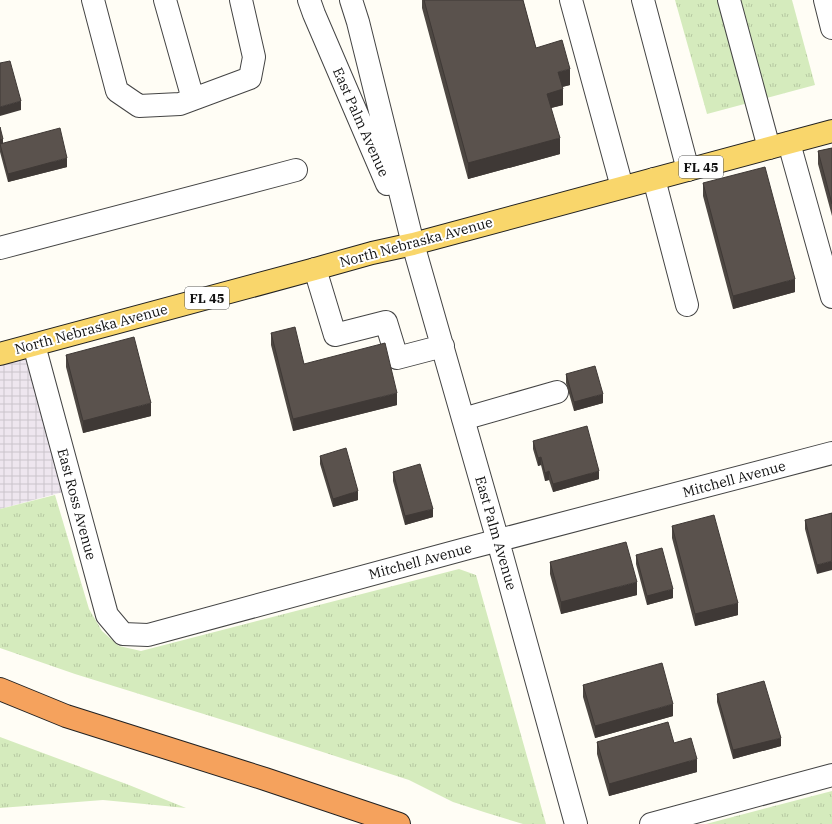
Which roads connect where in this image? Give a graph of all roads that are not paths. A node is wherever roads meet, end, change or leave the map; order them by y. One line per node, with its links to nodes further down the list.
1 (93, 0): 11 (street)
2 (165, 0): 11 (street)
3 (241, 0): 11 (street)
4 (309, 0): 18 (street, East Palm Avenue)
5 (351, 0): 18 (street, East Palm Avenue)
6 (571, 0): 17 (street)
7 (643, 0): 15 (street)
8 (729, 0): 13 (street)
9 (825, 0): 10 (street)
10 (832, 28)
11 (193, 99)
12 (832, 131): 13 (main road, North Nebraska Avenue / FL 45)
13 (779, 145): 15 (main road, North Nebraska Avenue / FL 45); 21 (street)
14 (296, 170): 19 (street)
15 (688, 170): 16 (main road, North Nebraska Avenue / FL 45)
16 (654, 179): 17 (main road, North Nebraska Avenue / FL 45); 22 (street)
17 (622, 187): 18 (main road, North Nebraska Avenue / FL 45)
18 (413, 244): 20 (main road, North Nebraska Avenue / FL 45); 24 (street, East Palm Avenue)
19 (0, 248)
20 (316, 269): 23 (main road, North Nebraska Avenue / FL 45); 24 (street)
21 (832, 297)
22 (688, 305)
23 (34, 344): 25 (main road, North Nebraska Avenue / FL 45); 30 (street, East Ross Avenue)
24 (443, 346): 27 (street, East Palm Avenue)
25 (0, 354)
26 (557, 392): 27 (street)
27 (463, 419): 29 (street, East Palm Avenue)
28 (832, 453): 29 (street, Mitchell Avenue)
29 (498, 541): 30 (street, Mitchell Avenue); 34 (street, East Palm Avenue)
30 (148, 635)
31 (0, 689): 33 (highway)
32 (832, 775): 35 (street)
33 (399, 824)
34 (576, 824)
35 (651, 824)

